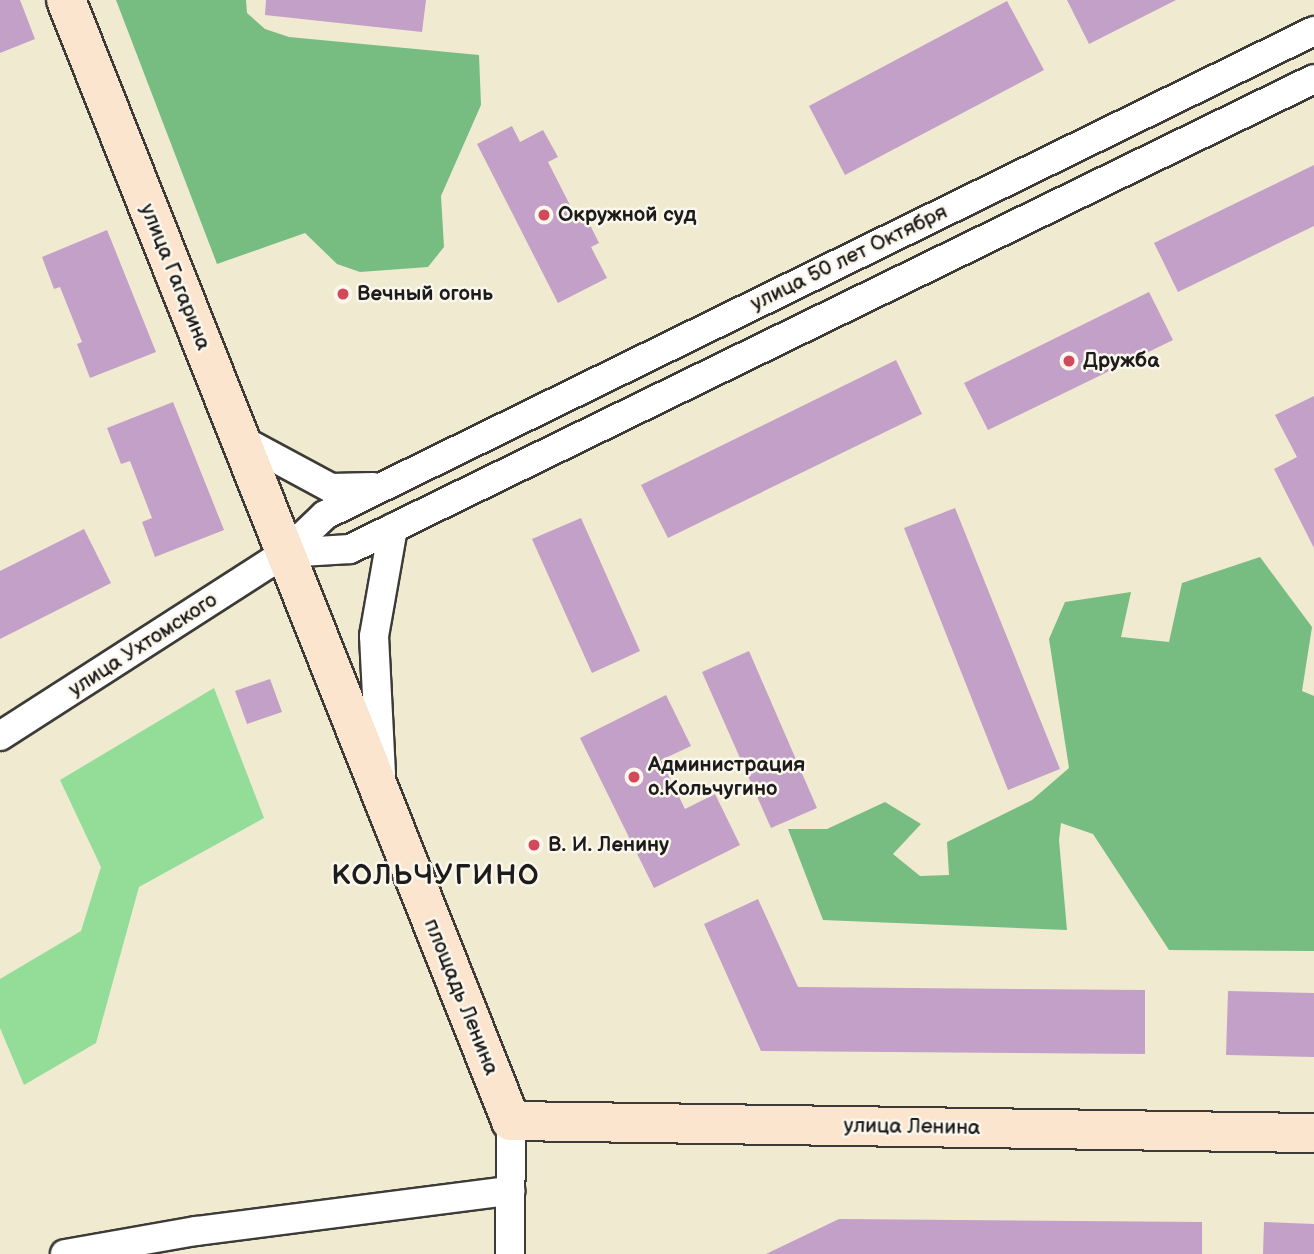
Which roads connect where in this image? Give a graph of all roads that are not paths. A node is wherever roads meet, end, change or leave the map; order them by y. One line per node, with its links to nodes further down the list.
1 (66, 0): 4 (main road, улица Гагарина)
2 (1314, 31): 5 (street, улица 50 лет Октября)
3 (1314, 79): 6 (street, улица 50 лет Октября)
4 (240, 439): 5 (street, улица 50 лет Октября); 7 (main road, улица Гагарина)
5 (383, 486): 7 (street, улица 50 лет Октября)
6 (393, 528): 7 (street, улица 50 лет Октября); 9 (street)
7 (285, 553): 8 (street, улица Ухтомского); 9 (main road, площадь Ленина)
8 (0, 736)
9 (382, 797): 10 (main road, площадь Ленина)
10 (511, 1121): 11 (main road, улица Ленина); 12 (street, площадь Ленина)
11 (1314, 1133)
12 (510, 1191): 13 (street); 14 (street, площадь Ленина)
13 (65, 1254)
14 (510, 1254)

